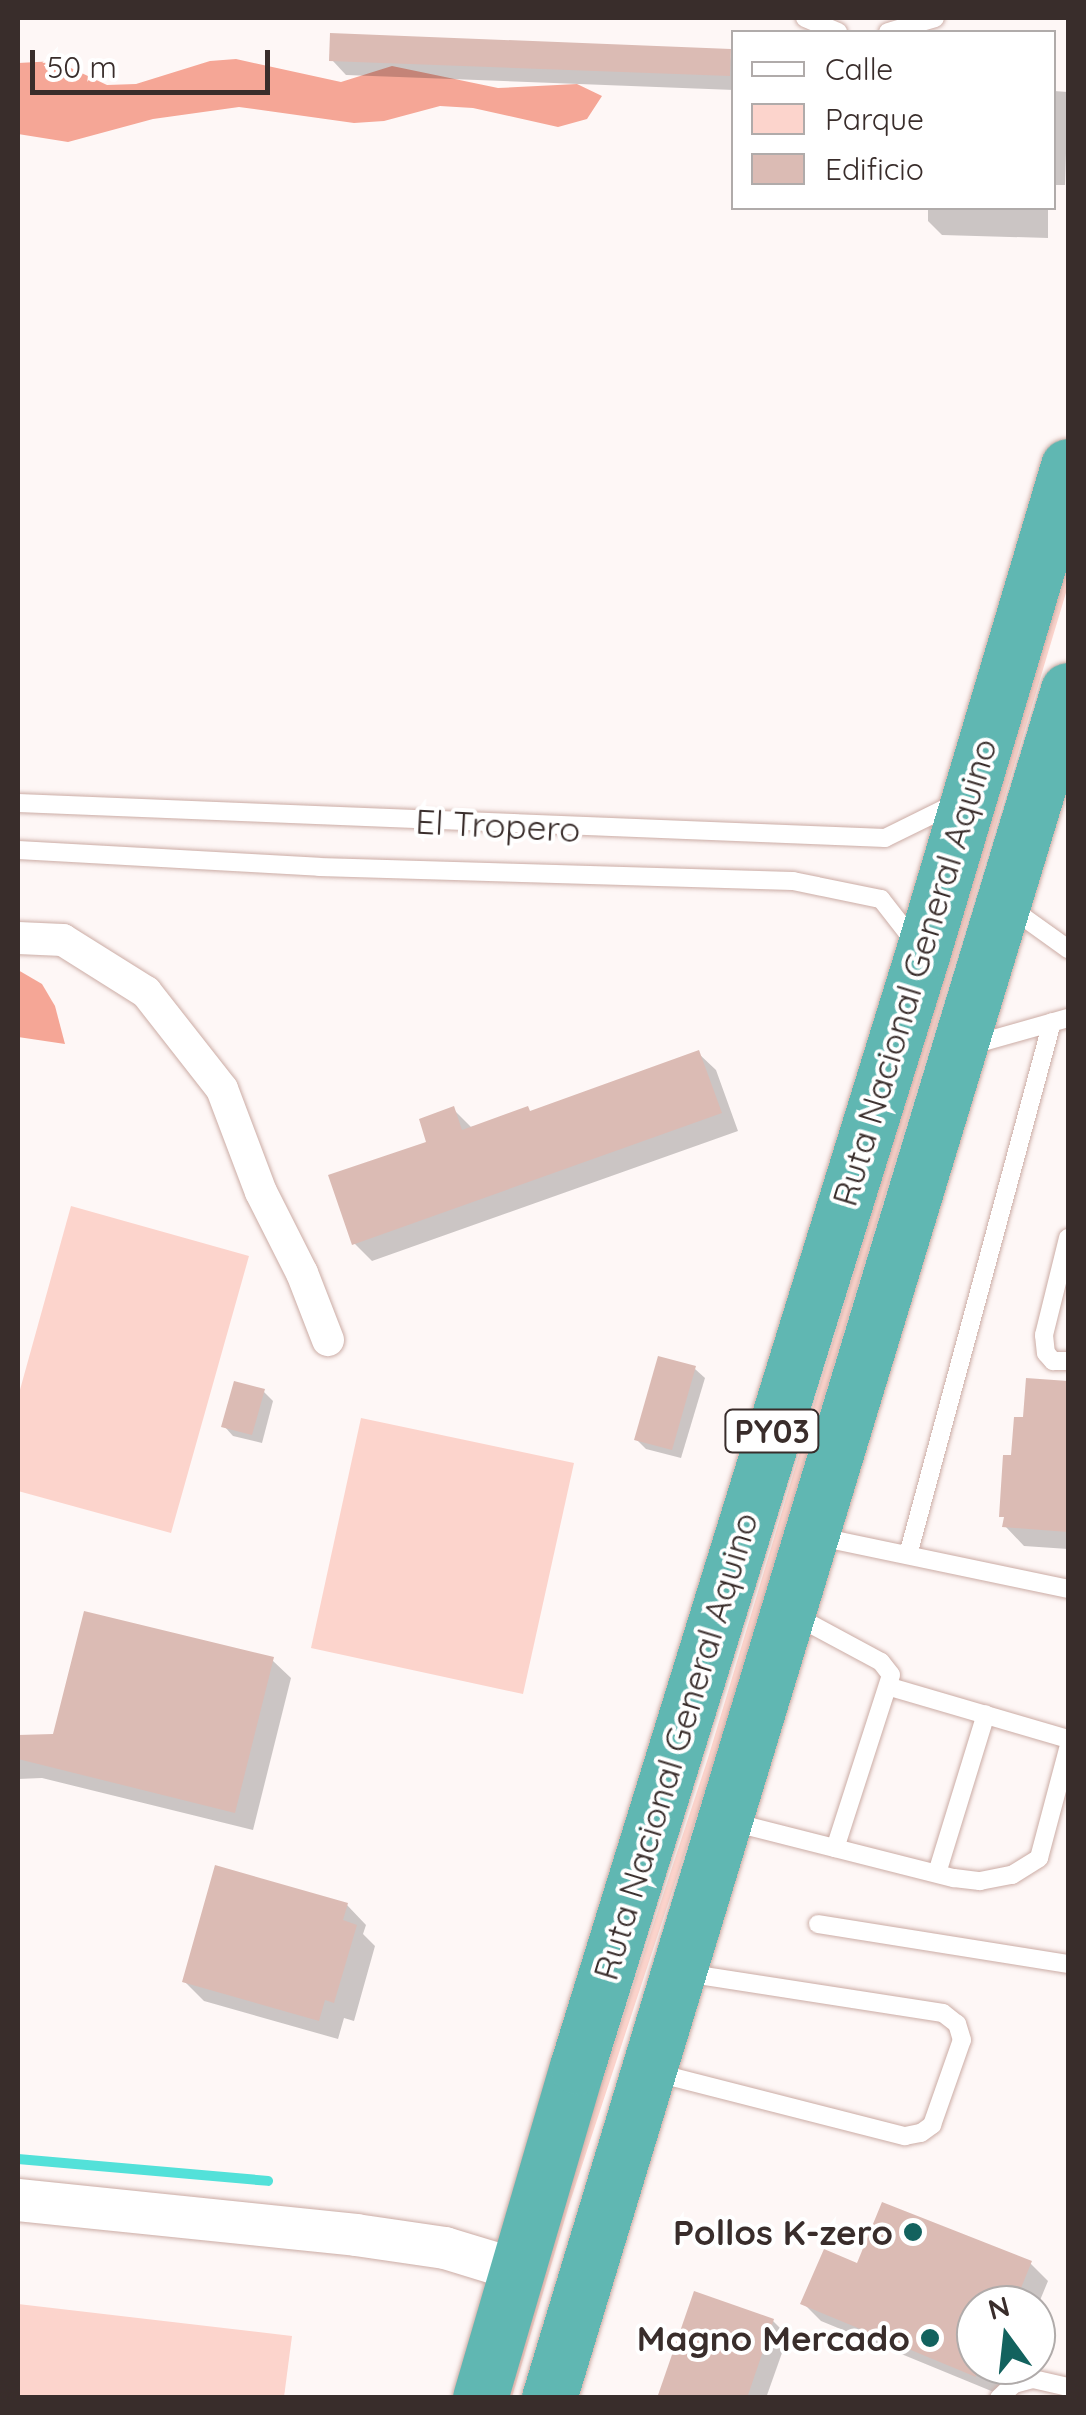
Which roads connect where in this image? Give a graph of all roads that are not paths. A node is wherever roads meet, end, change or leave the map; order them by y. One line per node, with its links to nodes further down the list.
1 (805, 18): 3 (lane)
2 (935, 18): 4 (lane)
3 (833, 30)
4 (895, 30)
5 (1068, 466): 7 (highway, Ruta Nacional General Aquino / PY03)
6 (1068, 690): 10 (highway, Ruta Nacional General Aquino / PY03)
7 (970, 796): 8 (lane, El Tropero); 13 (highway, Ruta Nacional General Aquino / PY03)
8 (18, 803)
9 (18, 850): 13 (lane, El Tropero)
10 (1003, 903): 12 (lane); 15 (highway, Ruta Nacional General Aquino / PY03)
11 (18, 938): 17 (street)
12 (1068, 949)
13 (923, 952): 35 (highway, Ruta Nacional General Aquino / PY03)
14 (1060, 1020): 15 (lane); 20 (lane)
15 (959, 1048): 19 (highway, Ruta Nacional General Aquino / PY03)
16 (1068, 1238): 18 (lane)
17 (328, 1340)
18 (1068, 1361)
19 (810, 1535): 20 (lane); 22 (highway, Ruta Nacional General Aquino / PY03)
20 (908, 1555): 21 (lane)
21 (1068, 1589)
22 (786, 1610): 23 (lane); 27 (highway, Ruta Nacional General Aquino / PY03)
23 (890, 1687): 24 (lane); 28 (lane)
24 (986, 1714): 25 (lane); 29 (lane)
25 (1068, 1739)
26 (1068, 1749): 29 (lane)
27 (722, 1819): 28 (lane); 32 (highway, Ruta Nacional General Aquino / PY03)
28 (835, 1848): 29 (lane)
29 (938, 1874)
30 (818, 1924): 31 (lane)
31 (1068, 1964)
32 (676, 1972): 33 (highway, Ruta Nacional General Aquino / PY03); 33 (lane)
33 (646, 2070): 38 (highway, Ruta Nacional General Aquino / PY03)
34 (18, 2200): 35 (street)
35 (517, 2270): 37 (highway, Ruta Nacional General Aquino / PY03)
36 (1068, 2387): 39 (lane)
37 (480, 2398)
38 (548, 2398)
39 (999, 2398)

